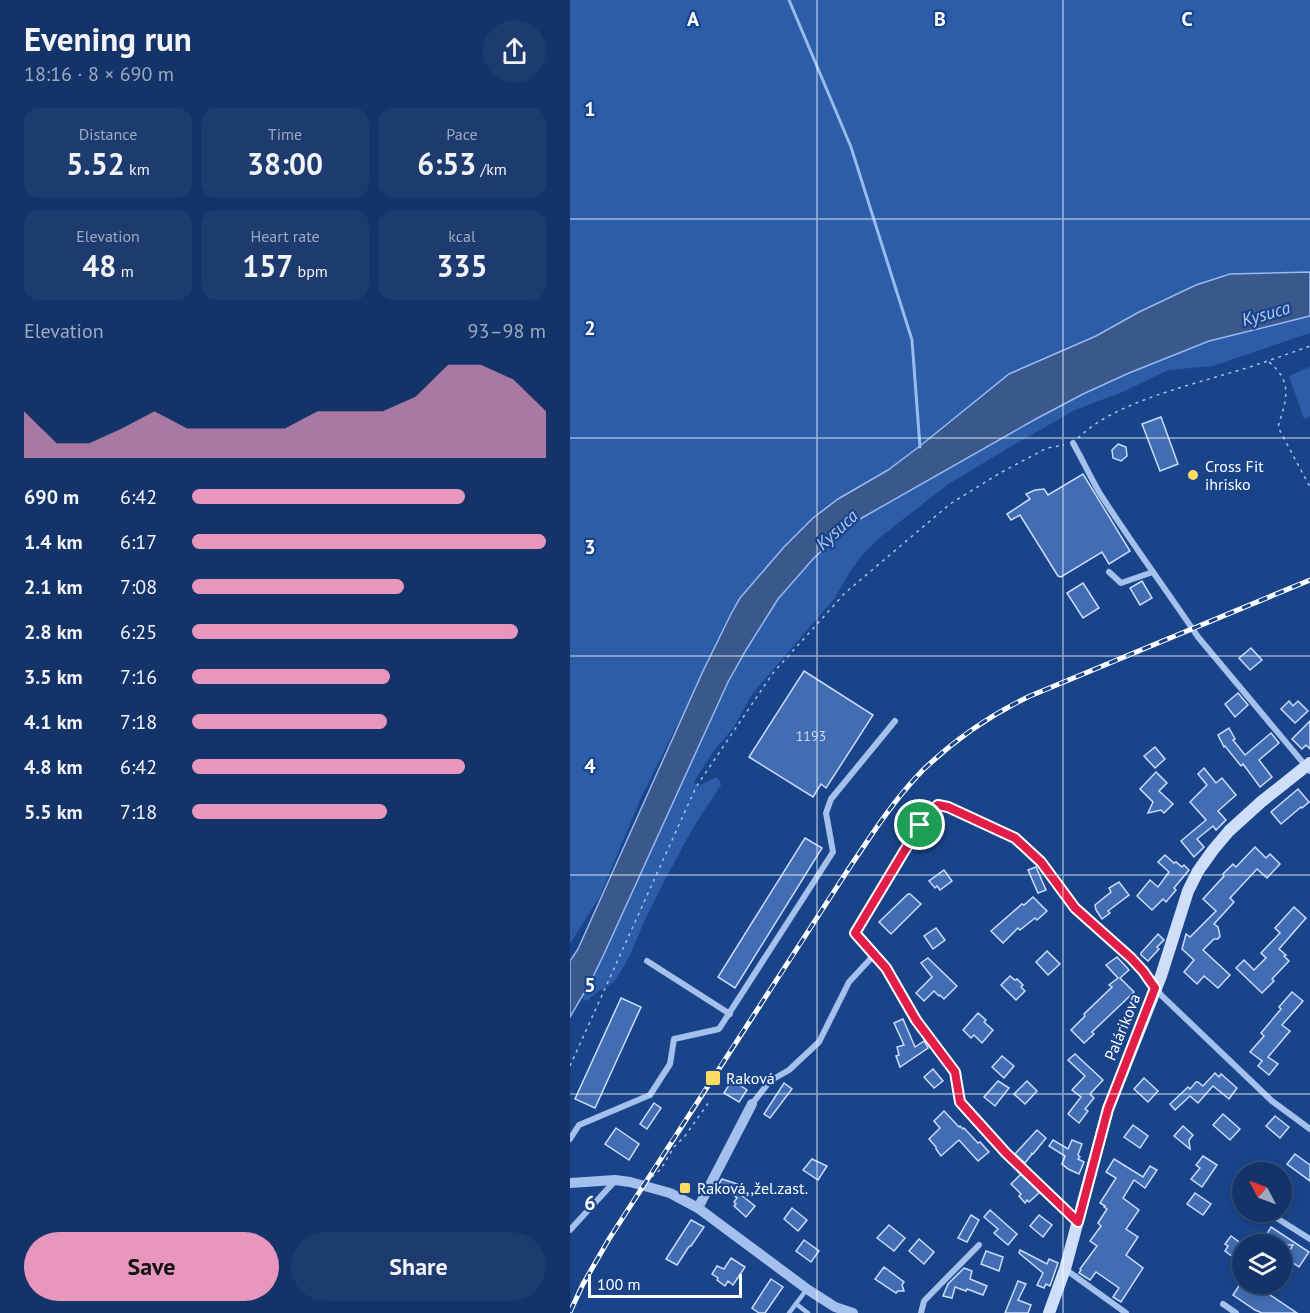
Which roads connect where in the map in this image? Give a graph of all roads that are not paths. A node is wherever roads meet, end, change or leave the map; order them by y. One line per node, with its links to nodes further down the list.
1 (1073, 443): 3 (street)
2 (1109, 572): 3 (street)
3 (1153, 572): 5 (street)
4 (895, 721): 9 (street)
5 (1308, 766): 8 (main road, Palárikova)
6 (874, 955): 8 (street); 10 (street); 16 (street)
7 (647, 961): 9 (street)
8 (1155, 988): 11 (street); 16 (main road, Palárikova)
9 (730, 1014): 12 (street)
10 (752, 1104): 15 (street)
11 (1310, 1129)
12 (570, 1139)
13 (615, 1180): 14 (street); 15 (street); 18 (street)
14 (570, 1183)
15 (698, 1208): 22 (street)
16 (1078, 1222): 21 (main road, Palárikova)
17 (1283, 1222): 19 (street)
18 (570, 1230)
19 (1310, 1239)
20 (979, 1245): 28 (street)
21 (1065, 1269): 29 (main road, Palárikova); 30 (street)
22 (807, 1289): 23 (lane); 25 (street)
23 (795, 1304): 26 (lane); 27 (lane)
24 (1223, 1304): 31 (street)
25 (847, 1312)
26 (789, 1313)
27 (808, 1313)
28 (921, 1313)
29 (1049, 1313)
30 (1126, 1313)
31 (1236, 1313)

